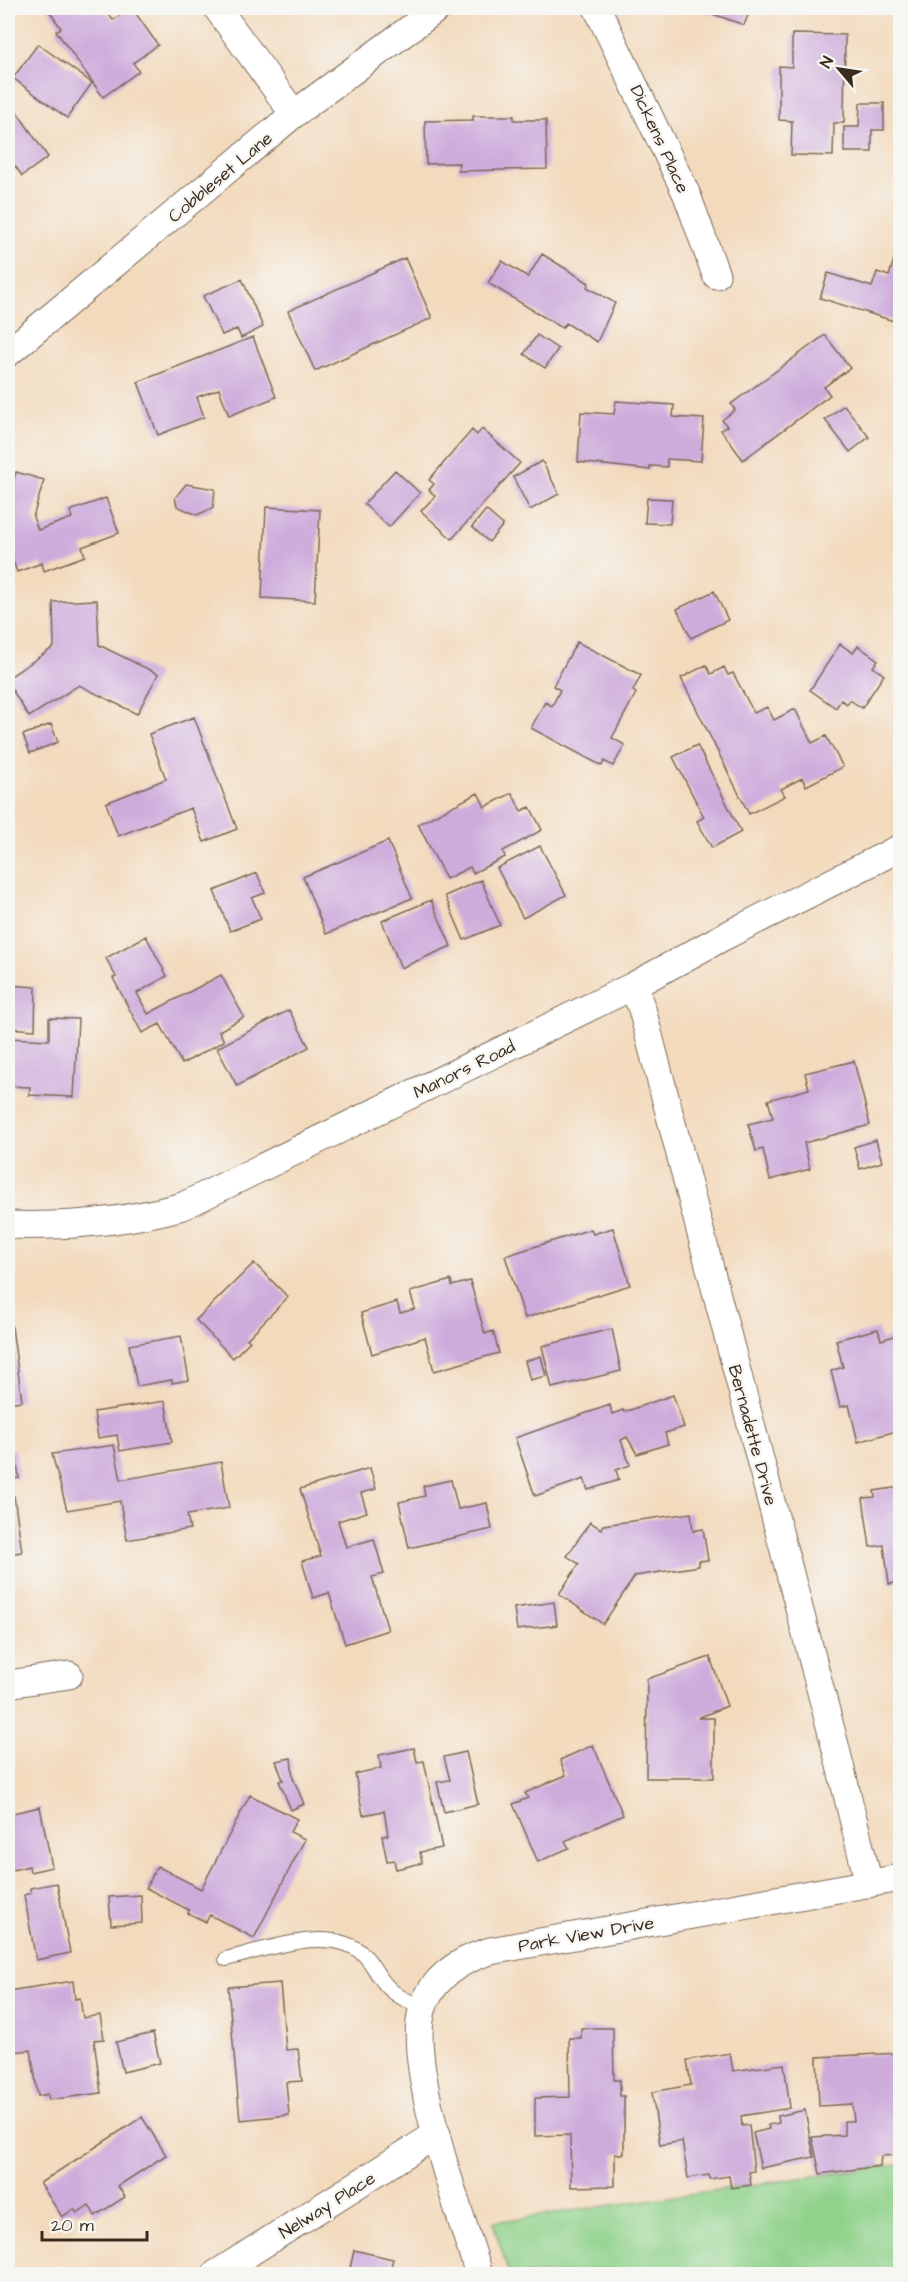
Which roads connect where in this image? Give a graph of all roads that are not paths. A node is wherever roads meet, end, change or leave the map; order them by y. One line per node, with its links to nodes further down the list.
1 (217, 8): 4 (street)
2 (438, 8): 4 (street, Cobbleset Lane)
3 (597, 8): 5 (street, Dickens Place)
4 (294, 114): 6 (street, Cobbleset Lane)
5 (716, 275)
6 (8, 353)
7 (900, 848): 8 (street, Manors Road)
8 (633, 986): 9 (street, Manors Road); 13 (street, Bernadette Drive)
9 (8, 1225)
10 (69, 1675): 11 (street)
11 (8, 1684)
12 (900, 1878): 13 (street, Park View Drive)
13 (868, 1884): 15 (street, Park View Drive)
14 (226, 1959): 15 (lane)
15 (423, 2007): 16 (street, Park View Drive)
16 (437, 2134): 17 (street, Nelway Place); 18 (street, Park View Drive)
17 (216, 2274)
18 (479, 2274)

